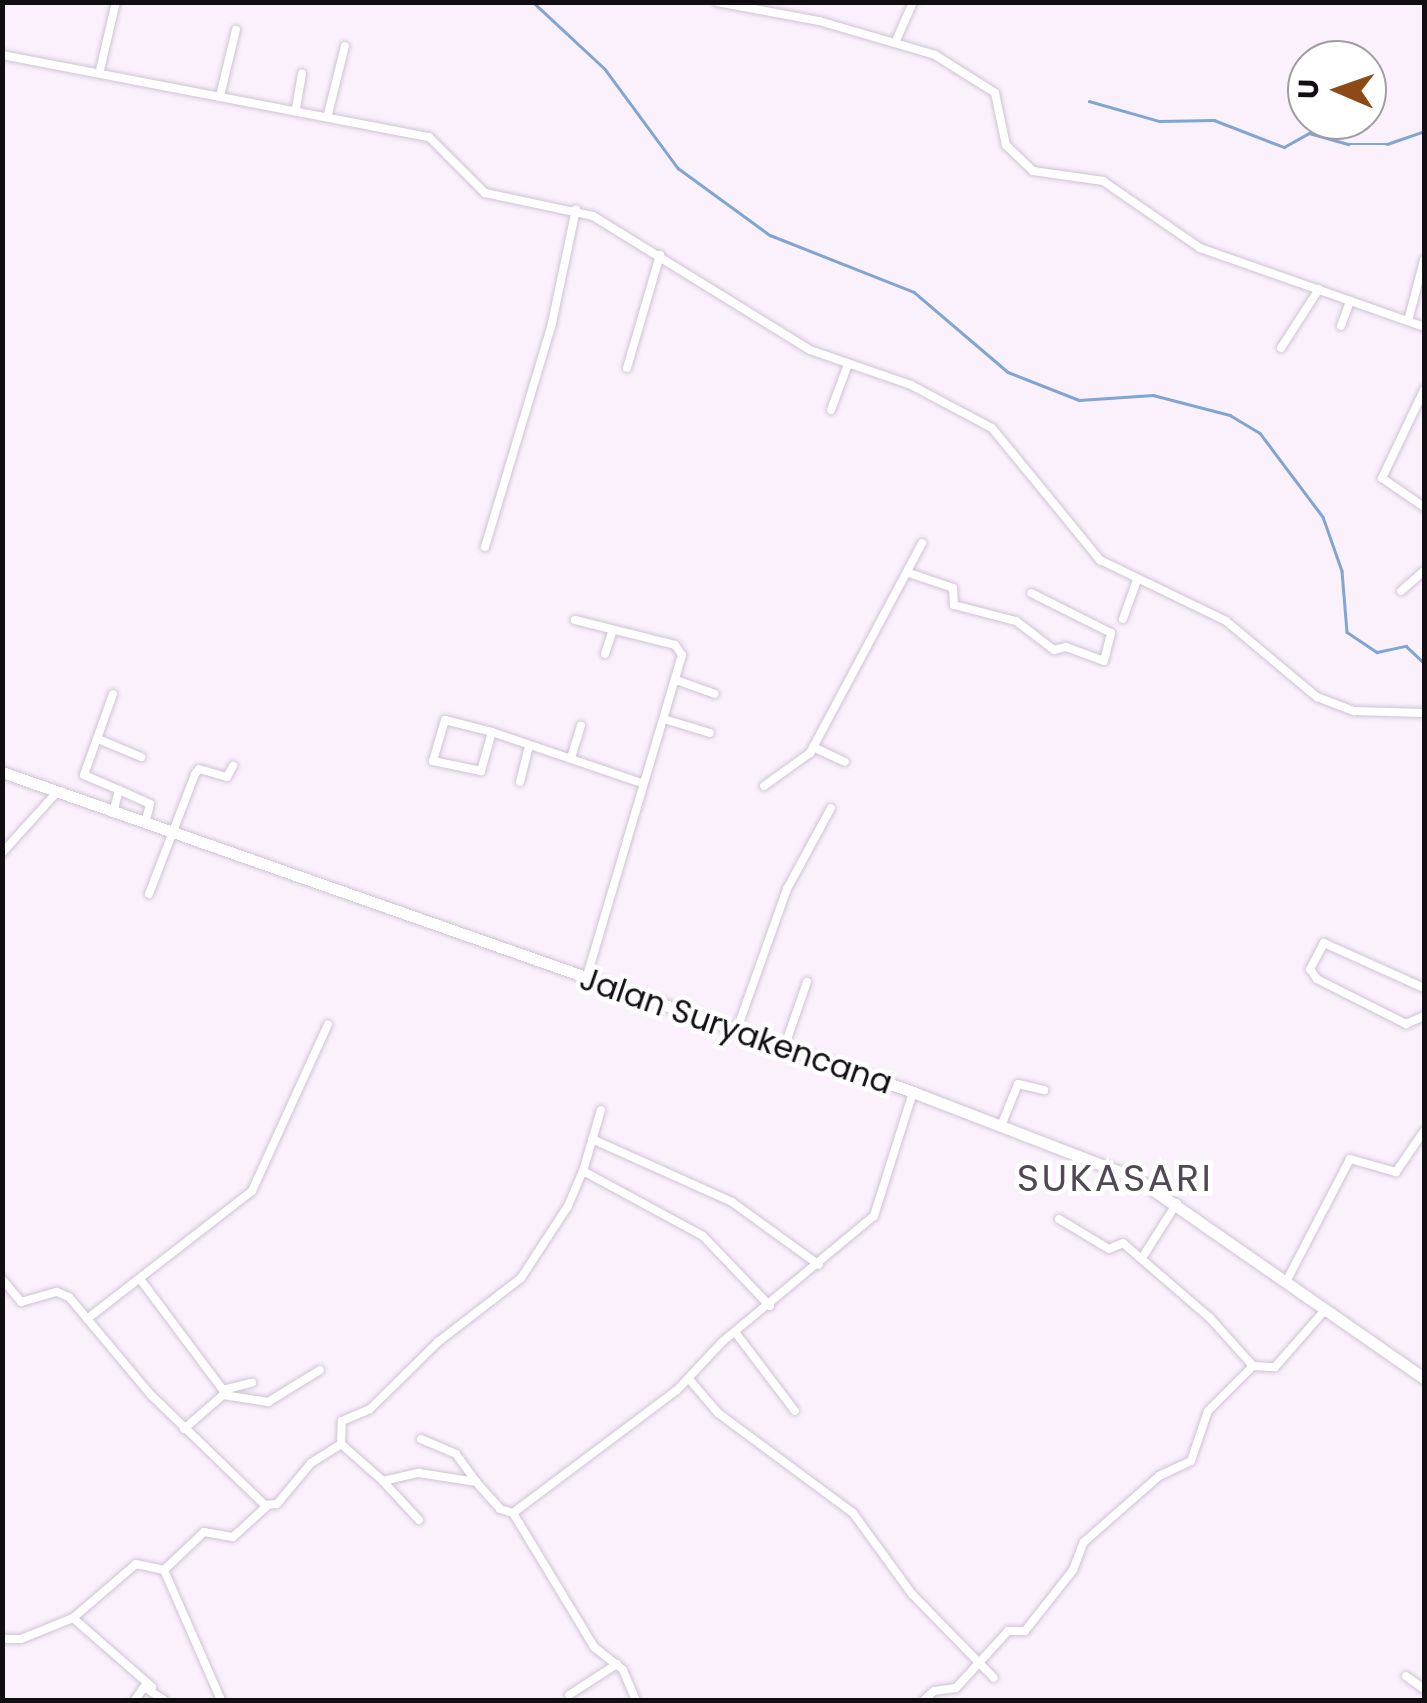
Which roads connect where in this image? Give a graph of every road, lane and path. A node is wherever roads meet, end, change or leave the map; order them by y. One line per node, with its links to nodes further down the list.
1 (116, 2): 8 (street)
2 (717, 2): 5 (street)
3 (914, 2): 5 (street)
4 (236, 30): 10 (street)
5 (895, 43): 16 (street)
6 (345, 46): 12 (street)
7 (2, 55): 8 (street)
8 (100, 70): 10 (street)
9 (302, 74): 11 (street)
10 (220, 96): 11 (street)
11 (296, 108): 12 (street)
12 (328, 114): 13 (street)
13 (576, 209): 14 (street); 28 (street)
14 (660, 256): 22 (street); 23 (street)
15 (1424, 260): 18 (street)
16 (1319, 289): 17 (street); 21 (street)
17 (1350, 301): 18 (street); 19 (street)
18 (1408, 320): 20 (street)
19 (1341, 326)
20 (1424, 327)
21 (1281, 348)
22 (848, 364): 25 (street); 31 (street)
23 (628, 368)
24 (1424, 390): 26 (street)
25 (831, 410)
26 (1424, 507)
27 (922, 544): 30 (street)
28 (485, 547)
29 (1424, 570): 32 (street)
30 (909, 574): 33 (street); 48 (street)
31 (1137, 580): 34 (street); 41 (street)
32 (1400, 591)
33 (1031, 593)
34 (1123, 618)
35 (575, 620): 36 (street)
36 (613, 630): 37 (street); 38 (street)
37 (605, 654)
38 (676, 680): 40 (street); 42 (street)
39 (113, 694): 46 (street)
40 (715, 694)
41 (1424, 713)
42 (664, 719): 45 (street); 55 (street)
43 (581, 725): 50 (street)
44 (492, 732): 44 (street); 47 (street)
45 (710, 733)
46 (98, 740): 49 (street); 57 (street)
47 (530, 744): 50 (street); 54 (street)
48 (813, 748): 51 (street); 56 (street)
49 (141, 757)
50 (571, 758): 55 (street)
51 (845, 762)
52 (233, 766): 62 (street)
53 (2, 772): 58 (street, Jalan Suryakencana)
54 (520, 782)
55 (642, 783): 65 (street)
56 (764, 786)
57 (120, 790): 60 (street); 61 (street)
58 (56, 793): 60 (street, Jalan Suryakencana); 63 (street)
59 (830, 808): 71 (street)
60 (113, 813): 61 (street, Jalan Suryakencana)
61 (146, 820): 62 (street, Jalan Suryakencana)
62 (174, 830): 64 (street); 65 (street, Jalan Suryakencana)
63 (2, 854)
64 (150, 894)
65 (586, 979): 71 (street, Jalan Suryakencana)
66 (807, 982): 72 (street)
67 (1424, 988): 69 (street)
68 (1424, 1002): 69 (street)
69 (1422, 1014)
70 (328, 1024): 84 (street)
71 (736, 1032): 72 (street, Jalan Suryakencana)
72 (784, 1048): 74 (street, Jalan Suryakencana)
73 (1044, 1090): 76 (street)
74 (913, 1092): 76 (street, Jalan Suryakencana); 83 (street)
75 (601, 1110): 78 (street)
76 (1001, 1126): 80 (street, Jalan Suryakencana)
77 (1424, 1132): 86 (street)
78 (592, 1138): 79 (street); 83 (street)
79 (583, 1171): 87 (street); 99 (street)
80 (1177, 1202): 82 (street); 86 (street, Jalan Suryakencana)
81 (1060, 1219): 82 (street)
82 (1142, 1258): 91 (street)
83 (820, 1265): 87 (street)
84 (140, 1279): 89 (street); 95 (street)
85 (2, 1280): 89 (street)
86 (1286, 1280): 88 (street, Jalan Suryakencana)
87 (770, 1306): 90 (street)
88 (1327, 1308): 91 (street); 93 (street, Jalan Suryakencana)
89 (86, 1319): 97 (street)
90 (735, 1332): 94 (street); 96 (street)
91 (1253, 1366): 108 (street)
92 (320, 1370): 97 (street)
93 (1424, 1378)
94 (689, 1379): 103 (street); 108 (street)
95 (252, 1383)
96 (794, 1411)
97 (184, 1429): 102 (street)
98 (421, 1439): 101 (street)
99 (341, 1444): 100 (street); 102 (street)
100 (383, 1481): 101 (street); 104 (street)
101 (476, 1482): 103 (street)
102 (267, 1506): 105 (street)
103 (514, 1513): 109 (street)
104 (420, 1520)
105 (164, 1570): 106 (street); 115 (street)
106 (73, 1618): 107 (street); 112 (street)
107 (2, 1638)
108 (976, 1660): 111 (street); 120 (street)
109 (617, 1664): 114 (street); 119 (street)
110 (1406, 1676): 113 (street)
111 (994, 1678)
112 (152, 1687): 116 (street); 117 (street)
113 (1424, 1689)
114 (569, 1694)
115 (220, 1697): 118 (street)
116 (135, 1700)
117 (164, 1700)
118 (209, 1700)
119 (636, 1700)
120 (924, 1700)

